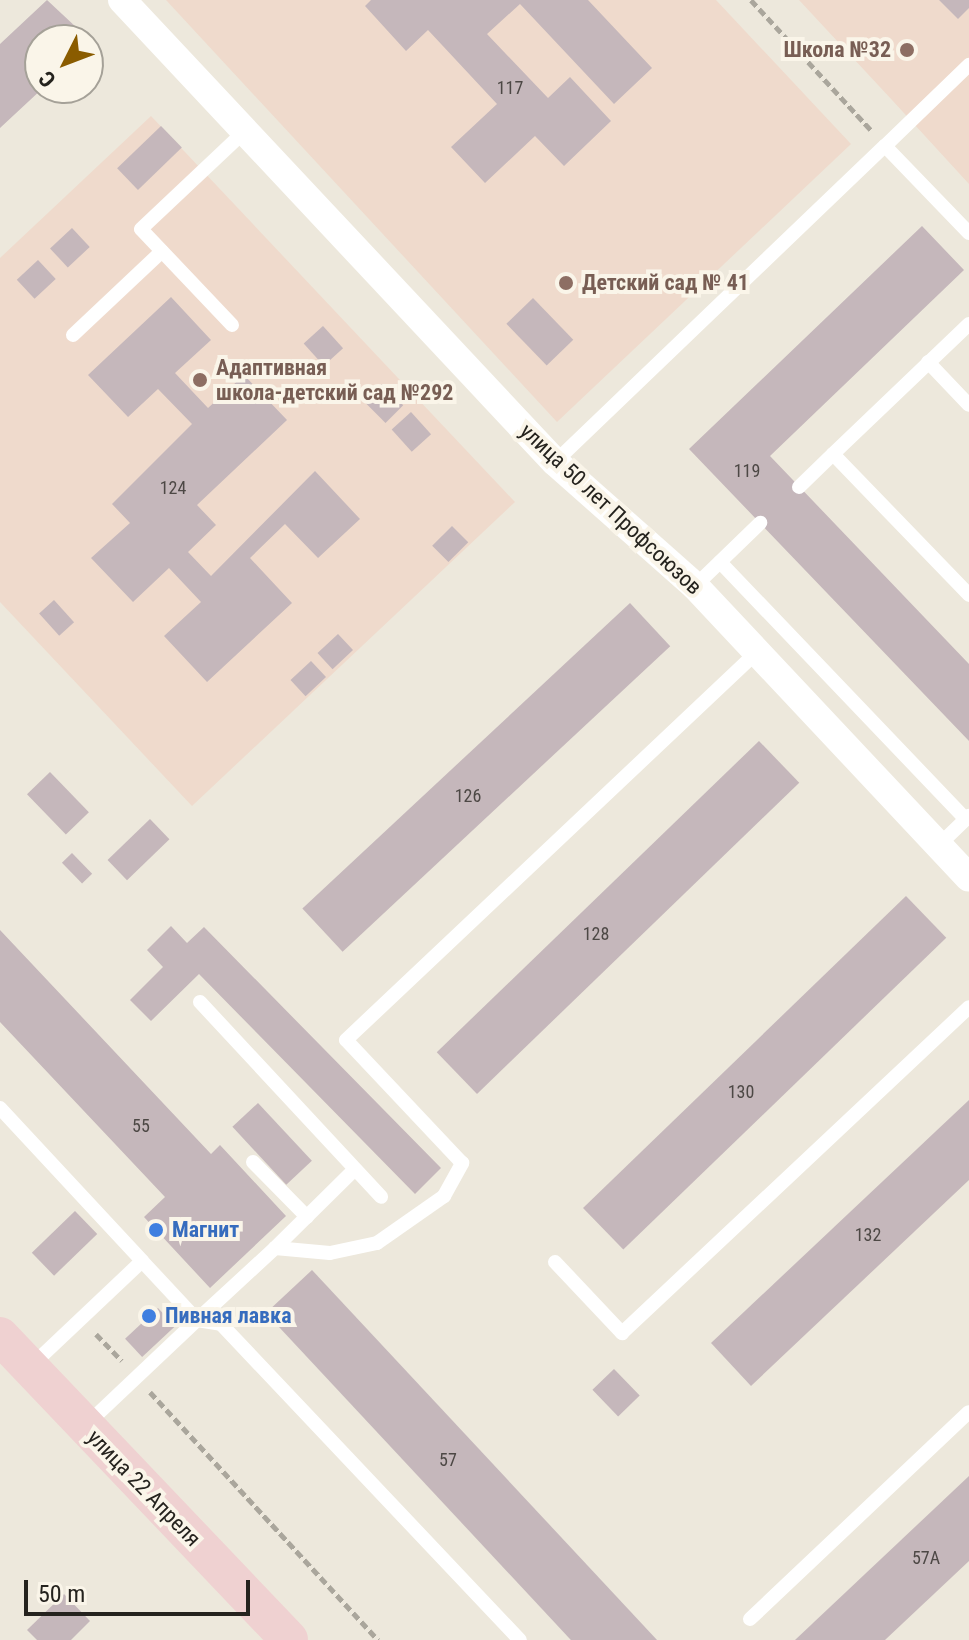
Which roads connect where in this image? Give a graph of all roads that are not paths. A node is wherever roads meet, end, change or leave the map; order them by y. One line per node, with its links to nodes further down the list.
1 (122, 0): 3 (street, улица 50 лет Профсоюзов)
2 (969, 65): 4 (lane)
3 (245, 131): 6 (lane); 13 (street, улица 50 лет Профсоюзов)
4 (885, 146): 5 (lane); 13 (lane)
5 (969, 233)
6 (162, 251): 8 (lane); 9 (lane)
7 (969, 324): 10 (lane)
8 (232, 325)
9 (73, 335)
10 (928, 362): 11 (lane); 12 (lane)
11 (969, 405)
12 (833, 454): 14 (lane); 18 (lane)
13 (555, 462): 17 (street, улица 50 лет Профсоюзов)
14 (799, 487)
15 (760, 523): 16 (lane)
16 (720, 562): 17 (lane); 20 (lane)
17 (695, 586): 19 (street, улица 50 лет Профсоюзов)
18 (969, 595)
19 (757, 652): 21 (street, улица 50 лет Профсоюзов); 30 (lane)
20 (967, 818): 21 (lane)
21 (939, 845): 22 (street, улица 50 лет Профсоюзов)
22 (969, 878)
23 (200, 1002): 27 (lane)
24 (969, 1007): 32 (lane)
25 (0, 1108): 31 (lane)
26 (253, 1162): 29 (lane)
27 (355, 1169): 28 (lane); 29 (lane)
28 (381, 1197)
29 (307, 1217): 30 (lane)
30 (275, 1248): 33 (lane)
31 (142, 1261): 33 (lane); 35 (lane)
32 (555, 1262)
33 (197, 1320): 37 (lane); 40 (lane)
34 (0, 1336): 35 (main road, улица 22 Апреля)
35 (30, 1367): 37 (main road, улица 22 Апреля)
36 (969, 1412): 38 (lane)
37 (85, 1426): 39 (main road, улица 22 Апреля)
38 (750, 1619)
39 (288, 1640)
40 (520, 1640)

